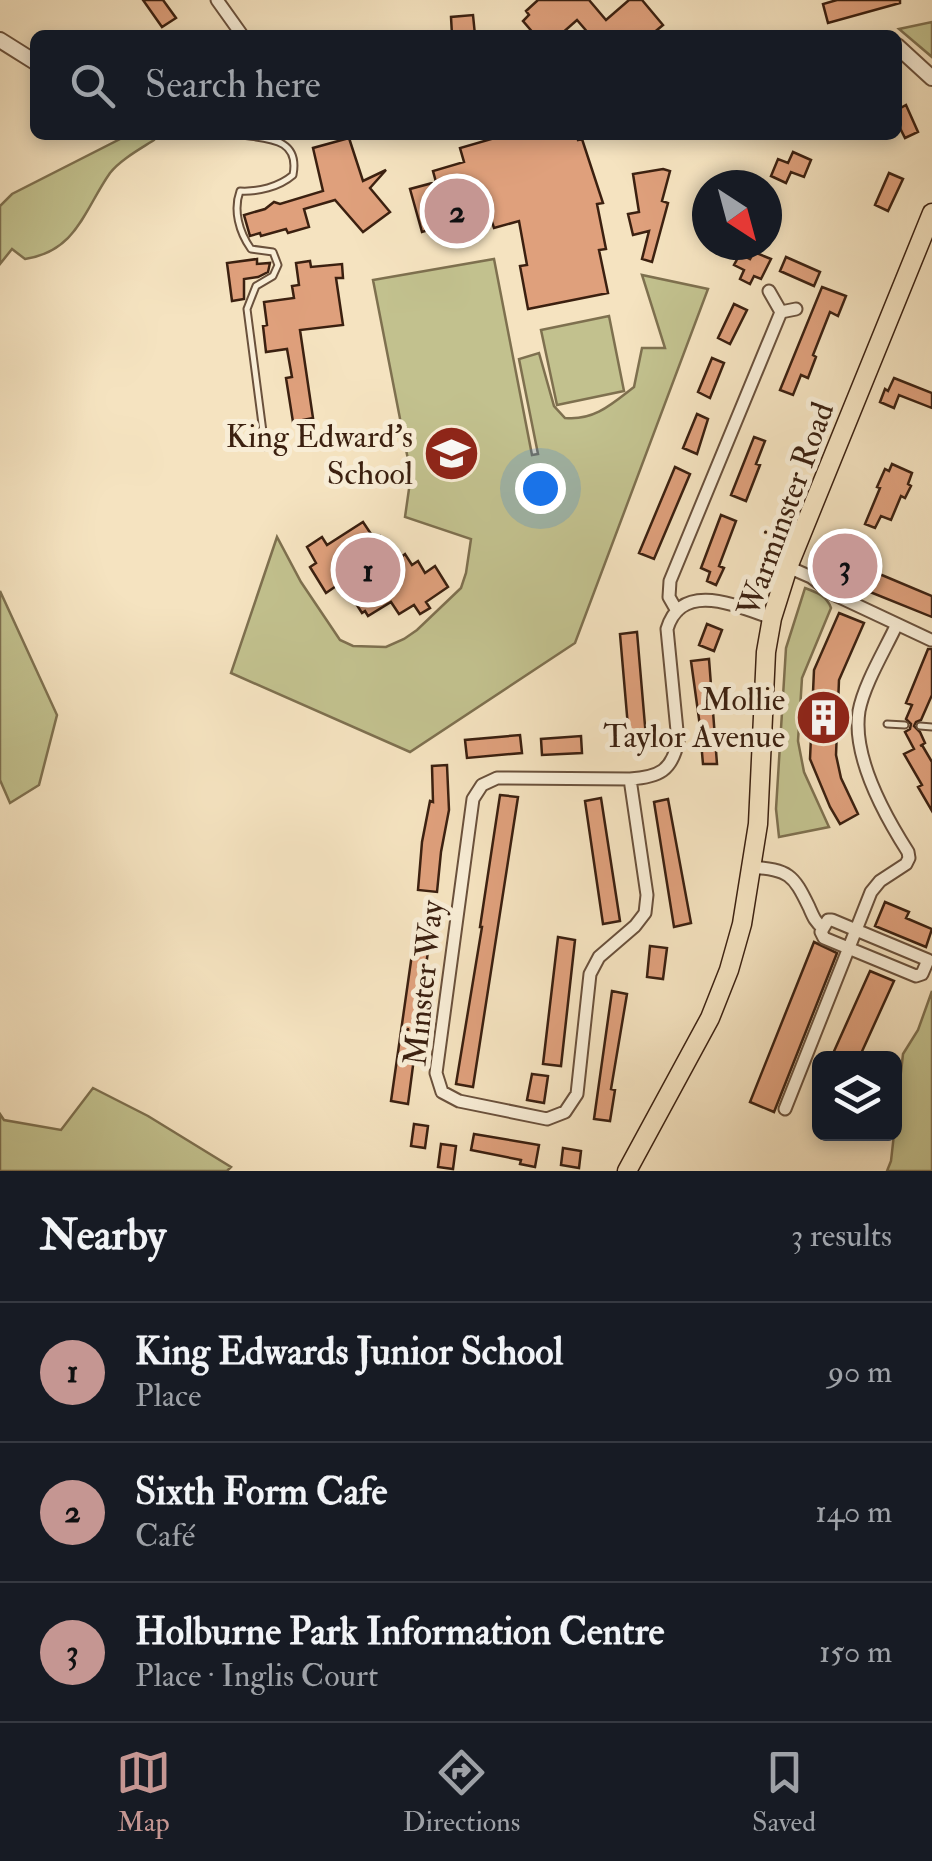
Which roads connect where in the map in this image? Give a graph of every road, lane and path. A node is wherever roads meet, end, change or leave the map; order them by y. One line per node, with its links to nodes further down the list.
1 (217, 0): 2 (street)
2 (238, 30)
3 (0, 40): 5 (street)
4 (902, 50): 6 (street)
5 (30, 59)
6 (930, 75)
7 (277, 140): 12 (lane)
8 (932, 213): 14 (highway, Warminster Road)
9 (769, 291): 11 (street)
10 (796, 309): 11 (street)
11 (781, 312): 16 (street, Minster Way)
12 (265, 448)
13 (833, 540): 15 (lane)
14 (788, 567): 15 (street); 17 (highway, Warminster Road)
15 (811, 576): 18 (street)
16 (676, 611): 17 (street); 24 (street, Minster Way)
17 (772, 618): 25 (highway, Warminster Road)
18 (897, 624): 19 (street); 27 (street)
19 (931, 640)
20 (888, 724): 21 (lane)
21 (905, 726)
22 (920, 726): 23 (lane)
23 (932, 727)
24 (630, 779): 24 (street, Minster Way)
25 (752, 867): 26 (street); 31 (highway, Warminster Road)
26 (823, 928): 27 (street); 28 (street)
27 (856, 931): 28 (street); 29 (street)
28 (850, 949): 29 (street); 30 (street)
29 (930, 956)
30 (785, 1109)
31 (627, 1171)

